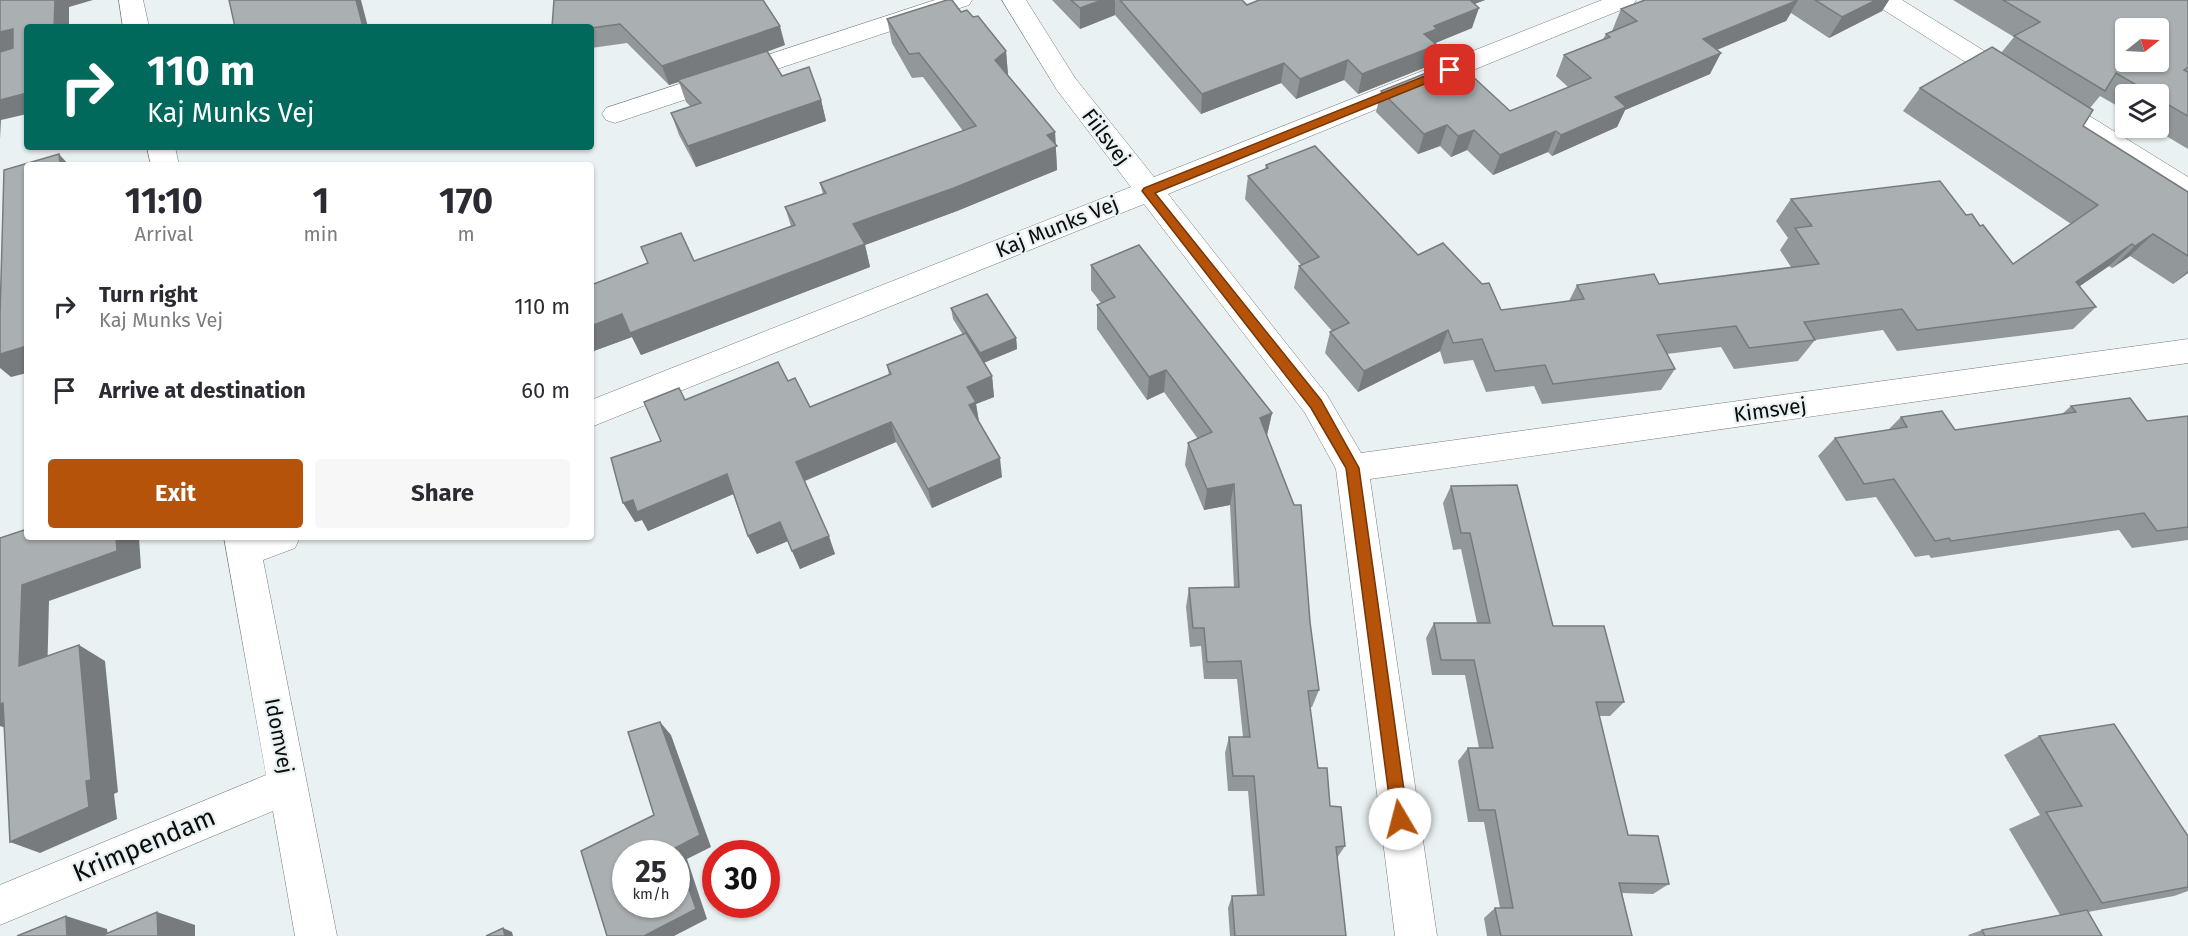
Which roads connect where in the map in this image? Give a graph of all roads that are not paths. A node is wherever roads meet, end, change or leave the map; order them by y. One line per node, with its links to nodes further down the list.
1 (131, 0): 6 (street)
2 (960, 0): 7 (street)
3 (1014, 0): 9 (street, Fiilsvej)
4 (1623, 0): 9 (street, Kaj Munks Vej)
5 (1885, 0): 8 (street)
6 (135, 24)
7 (615, 114)
8 (2188, 190)
9 (1148, 191): 11 (street, Kaj Munks Vej); 12 (street, Fiilsvej)
10 (2188, 351): 12 (street, Kimsvej)
11 (594, 413)
12 (1352, 468): 18 (street, Fiilsvej)
13 (268, 540): 14 (street)
14 (243, 545): 15 (street, Idomvej)
15 (288, 785): 16 (street, Krimpendam); 17 (street, Idomvej)
16 (0, 905)
17 (316, 936)
18 (1416, 936)

